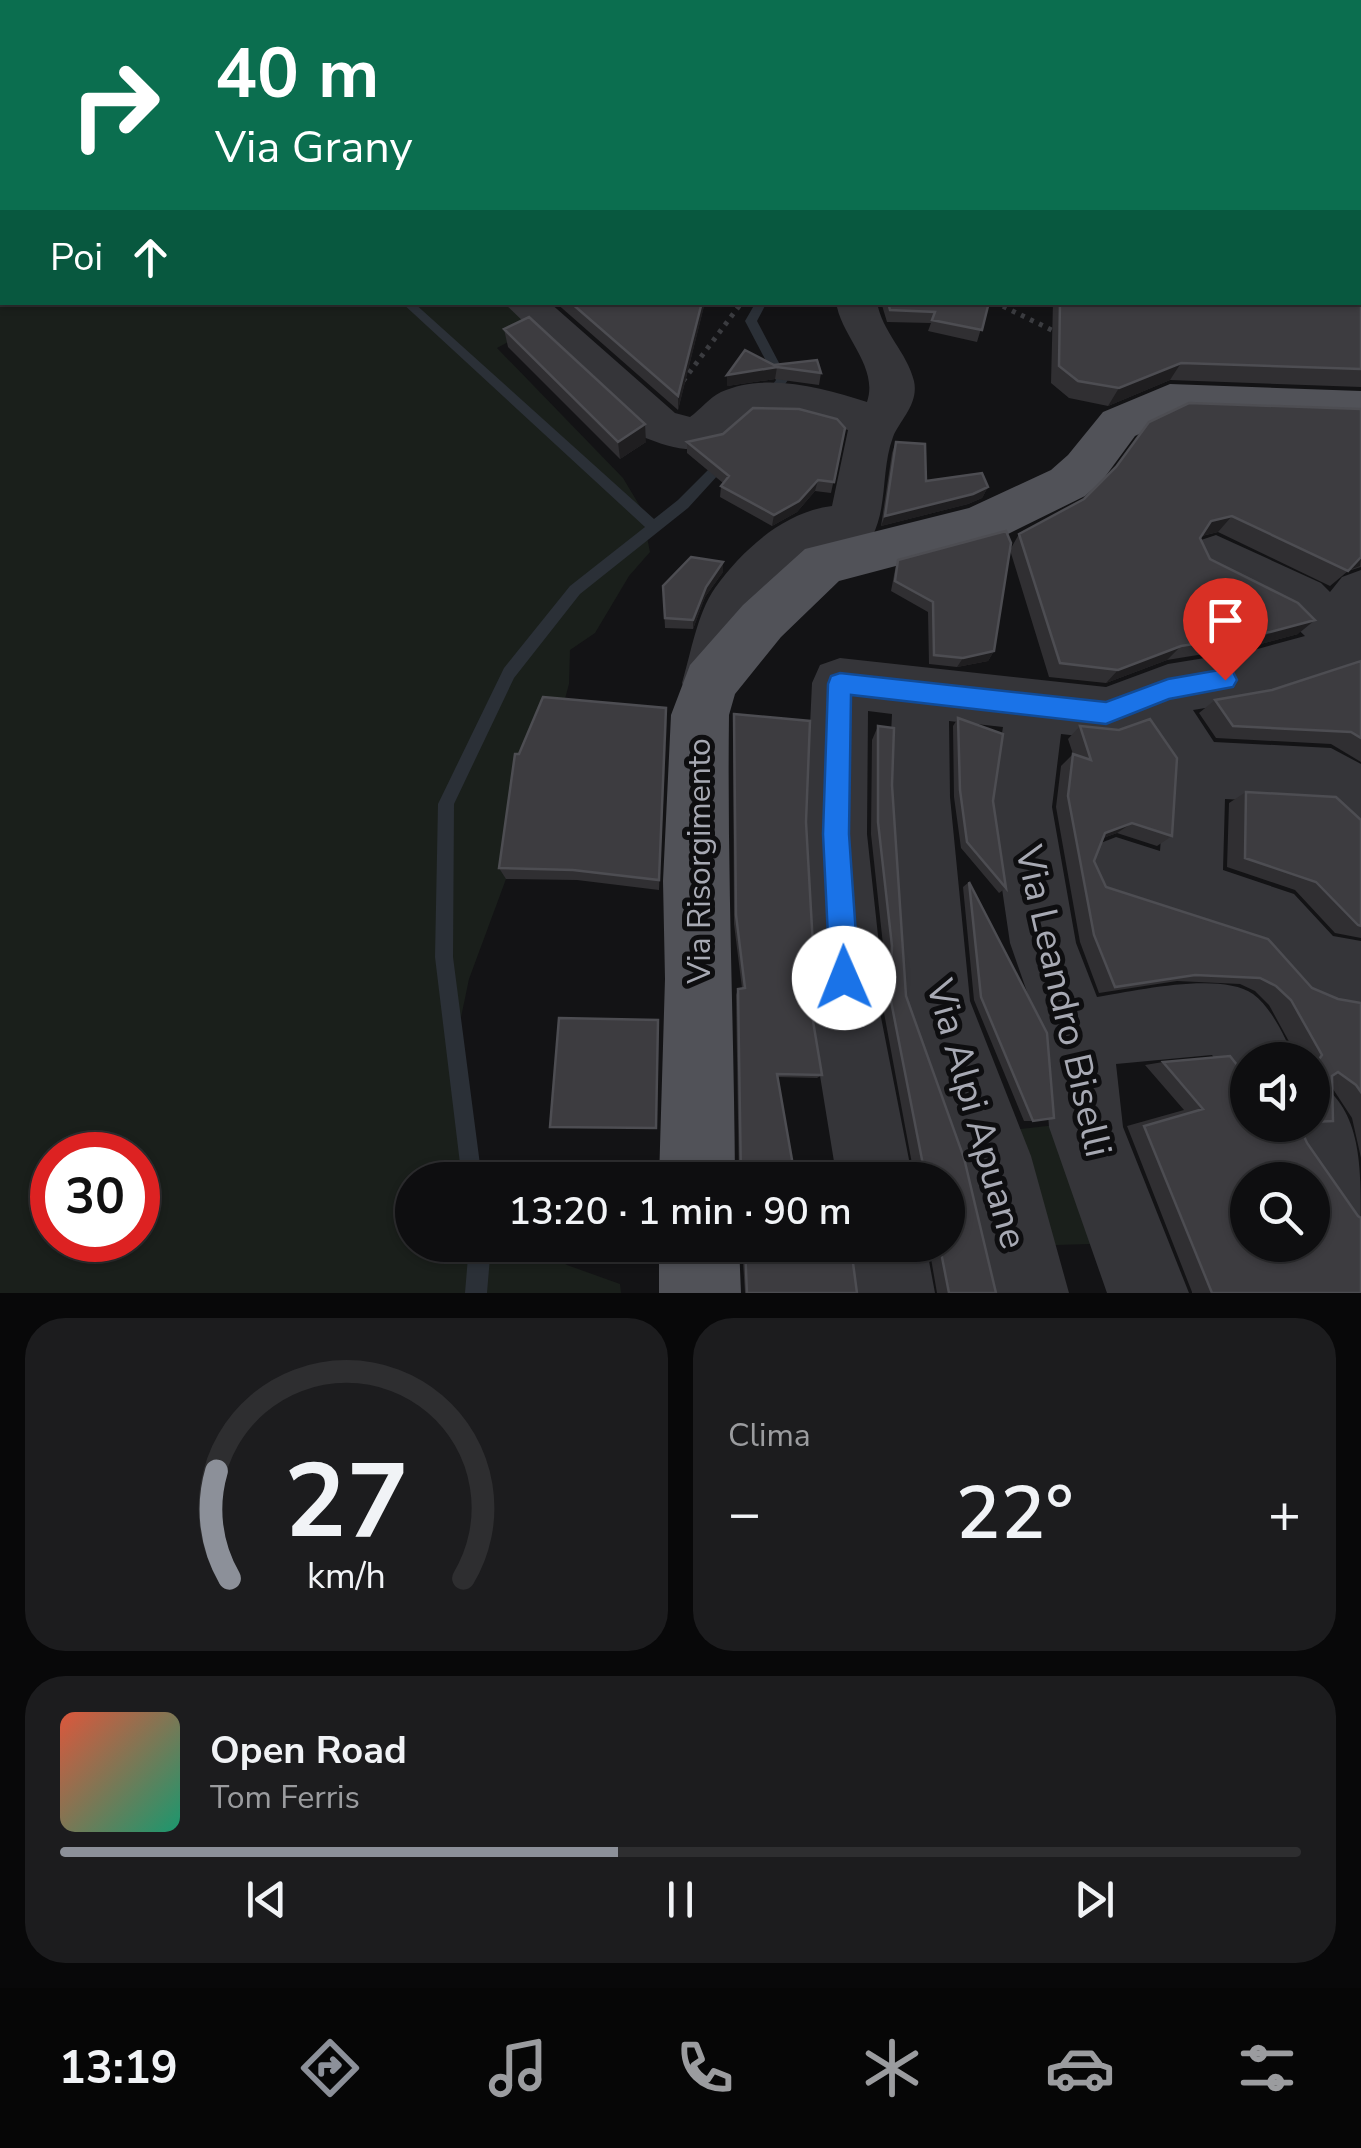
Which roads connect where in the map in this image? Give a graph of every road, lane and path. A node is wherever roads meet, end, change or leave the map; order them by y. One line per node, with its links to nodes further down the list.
1 (527, 305): 6 (street)
2 (740, 305): 6 (path)
3 (856, 305): 8 (street)
4 (1000, 305): 5 (path)
5 (1061, 334)
6 (669, 405): 8 (street)
7 (1361, 407): 11 (main road, Via Risorgimento)
8 (873, 422): 11 (street)
9 (1216, 556): 10 (street)
10 (1354, 623): 13 (street)
11 (710, 683): 23 (main road, Via Risorgimento)
12 (921, 695): 14 (street); 24 (street); 30 (street, Via Alpi Apuane)
13 (1148, 698): 14 (street); 15 (street)
14 (1036, 703): 20 (street, Via Leandro Biselli)
15 (1196, 769): 16 (street); 18 (street)
16 (1351, 783)
17 (1116, 870): 18 (street)
18 (1190, 893): 19 (street)
19 (1361, 975)
20 (1078, 1035): 21 (street); 31 (street, Via Leandro Biselli)
21 (1246, 1042)
22 (1330, 1141): 25 (street)
23 (697, 1162)
24 (872, 1162)
25 (1361, 1184)
26 (699, 1262): 28 (main road)
27 (889, 1262): 29 (street)
28 (700, 1293)
29 (894, 1293)
30 (1028, 1293)
31 (1148, 1293)

